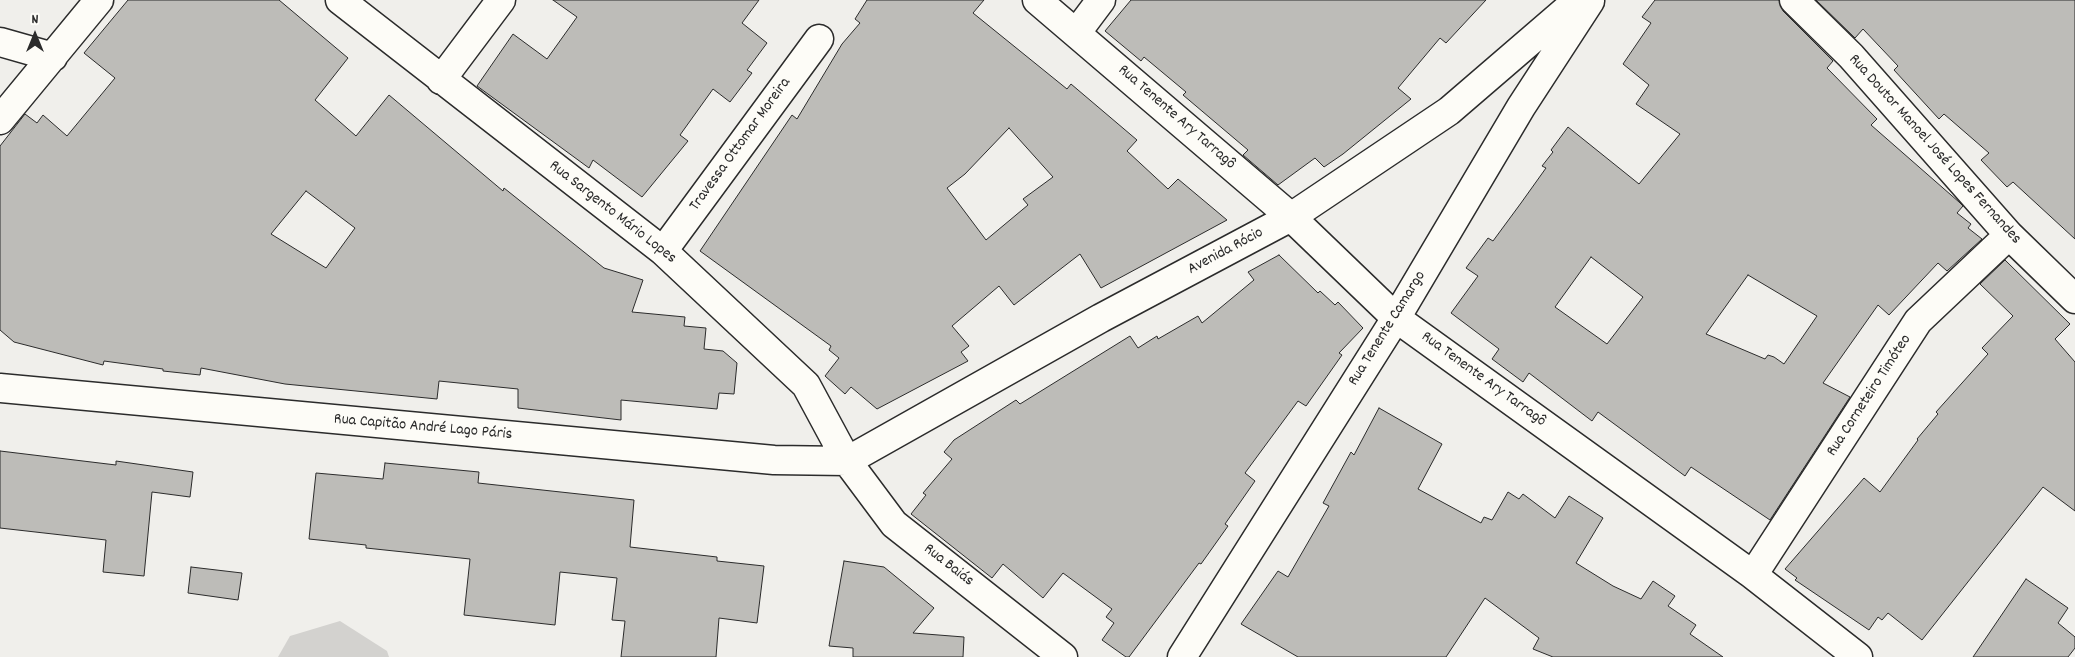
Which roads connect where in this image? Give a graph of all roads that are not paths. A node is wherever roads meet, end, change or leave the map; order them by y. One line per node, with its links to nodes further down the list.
1 (99, 0): 12 (street)
2 (340, 0): 13 (street, Rua Sargento Mário Lopes)
3 (501, 0): 13 (street)
4 (1037, 0): 9 (street, Rua Tenente Ary Tarragô)
5 (1101, 0): 9 (street)
6 (1578, 0): 15 (street, Avenida Rócio)
7 (1591, 0): 19 (street, Rua Tenente Camargo)
8 (1794, 0): 16 (street, Rua Doutor Manoel José Lopes Fernandes)
9 (1076, 32): 15 (street, Rua Tenente Ary Tarragô)
10 (819, 39): 17 (street, Travessa Ottomar Moreira)
11 (0, 42): 12 (street)
12 (53, 57): 14 (street)
13 (441, 80): 17 (street, Rua Sargento Mário Lopes)
14 (0, 120)
15 (1291, 217): 19 (street, Rua Tenente Ary Tarragô); 21 (street, Avenida Rócio)
16 (2009, 235): 18 (street, Rua Doutor Manoel José Lopes Fernandes); 22 (street, Rua Corneteiro Timóteo)
17 (663, 251): 21 (street, Rua Sargento Mário Lopes)
18 (2075, 299)
19 (1396, 318): 22 (street, Rua Tenente Ary Tarragô); 24 (street, Rua Tenente Camargo)
20 (0, 388): 21 (street, Rua Capitão André Lago Páris)
21 (847, 461): 23 (street, Rua Baiás)
22 (1753, 575): 25 (street, Rua Tenente Ary Tarragô)
23 (1063, 657)
24 (1182, 657)
25 (1858, 657)

